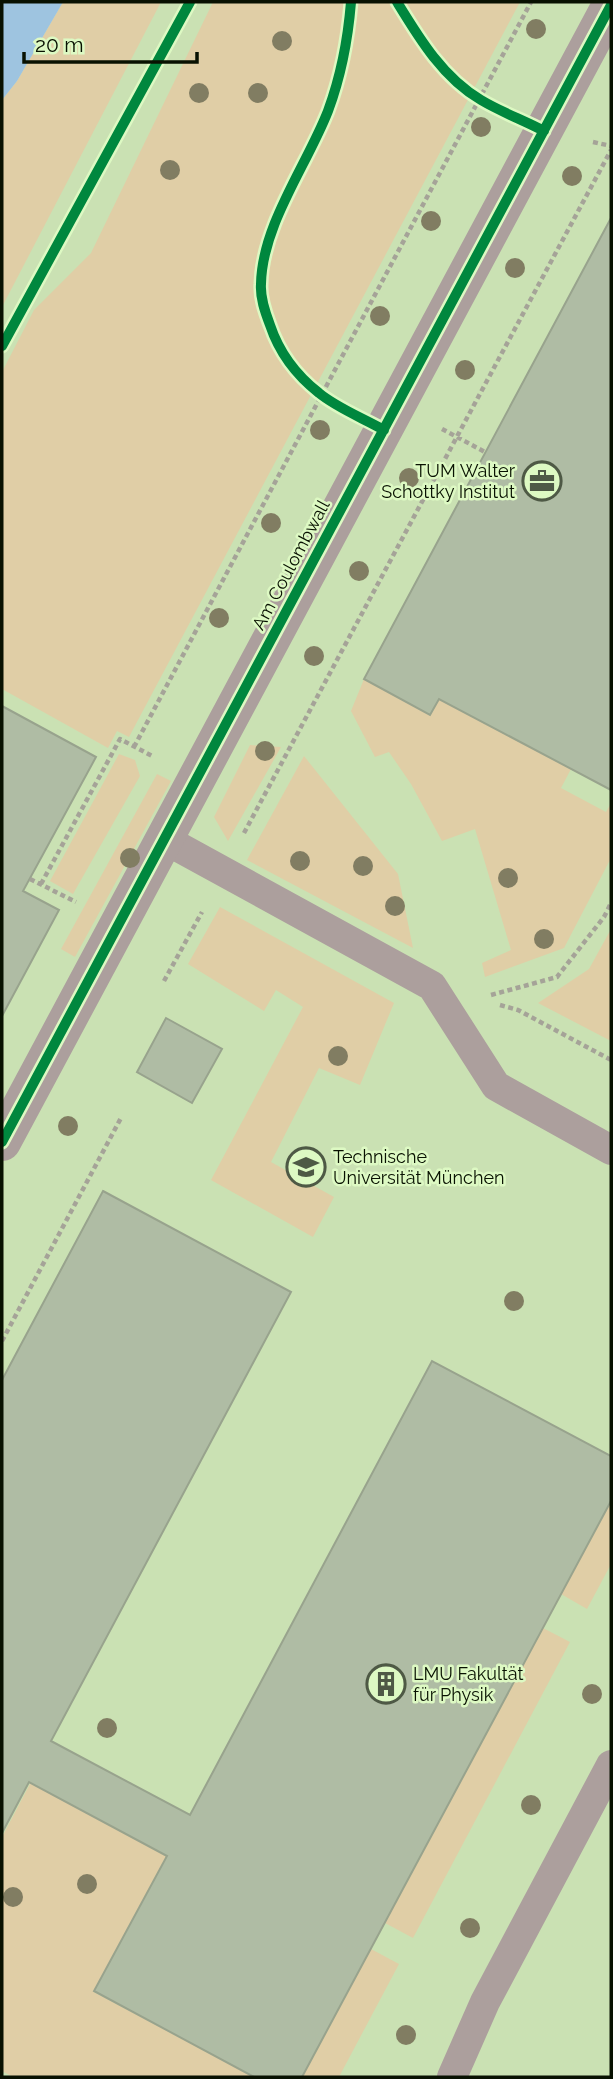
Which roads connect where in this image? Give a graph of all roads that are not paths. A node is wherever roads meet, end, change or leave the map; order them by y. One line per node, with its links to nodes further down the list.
1 (611, 5): 2 (street, Am Coulombwall)
2 (164, 839): 3 (street, Am Coulombwall); 4 (lane)
3 (2, 1142)
4 (611, 1150)
5 (611, 1765): 6 (lane)
6 (452, 2077)

